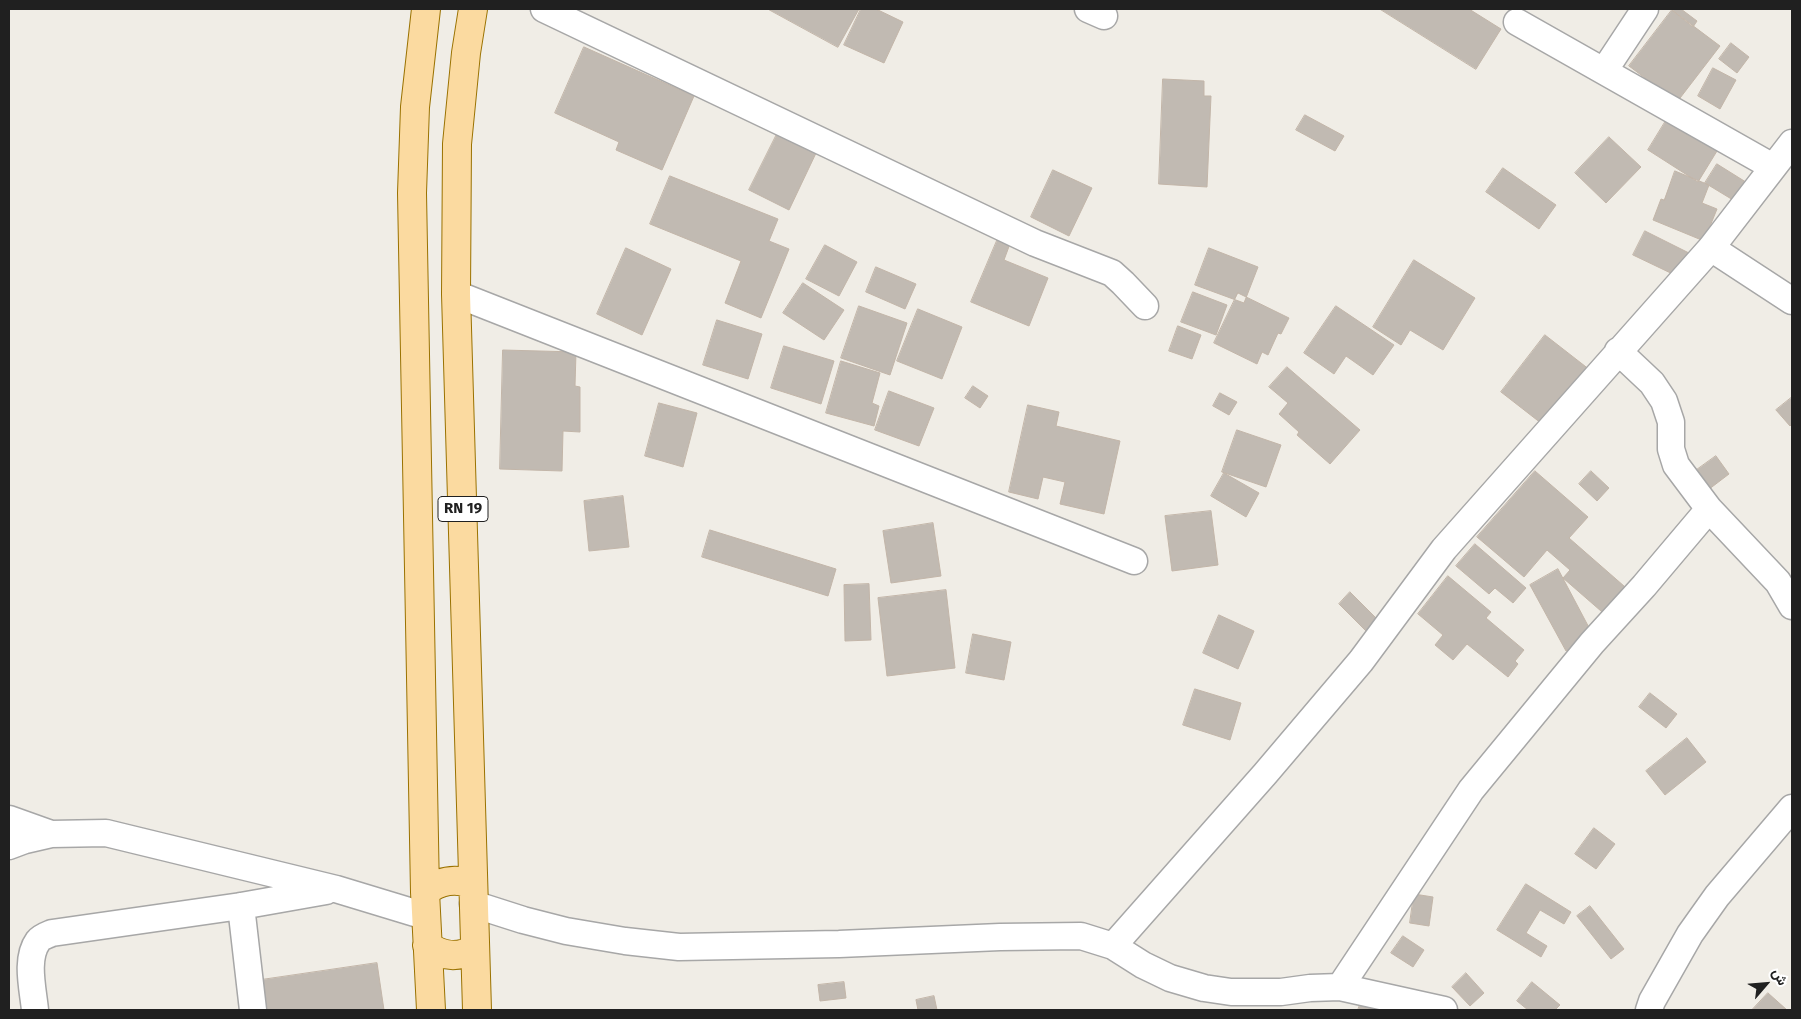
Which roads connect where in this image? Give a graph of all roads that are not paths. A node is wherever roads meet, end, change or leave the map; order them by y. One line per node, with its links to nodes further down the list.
1 (426, 9): 24 (main road, RN 19)
2 (473, 9): 10 (main road, RN 19)
3 (544, 9): 12 (street)
4 (1645, 9): 6 (street)
5 (1517, 22): 6 (street)
6 (1604, 71): 8 (street)
7 (1792, 143): 8 (street)
8 (1773, 167): 9 (street)
9 (1711, 248): 11 (street); 13 (street)
10 (456, 294): 15 (street); 23 (main road, RN 19)
11 (1792, 301)
12 (1145, 306)
13 (1618, 351): 14 (street); 27 (street)
14 (1709, 509): 16 (street); 29 (street)
15 (1134, 560)
16 (1785, 582): 17 (street)
17 (1792, 606)
18 (1792, 808): 35 (street)
19 (9, 820): 20 (street)
20 (51, 834): 21 (street); 22 (street)
21 (9, 846)
22 (336, 890): 24 (street); 25 (street)
23 (473, 894): 24 (main road); 27 (street); 28 (main road, RN 19)
24 (425, 904): 26 (main road, RN 19)
25 (241, 906): 30 (street); 31 (street)
26 (427, 945): 28 (main road); 32 (main road, RN 19)
27 (1113, 946): 29 (street)
28 (475, 949): 33 (main road, RN 19)
29 (1340, 987): 34 (street)
30 (35, 1010)
31 (253, 1010)
32 (431, 1010)
33 (477, 1010)
34 (1444, 1010)
35 (1649, 1010)

